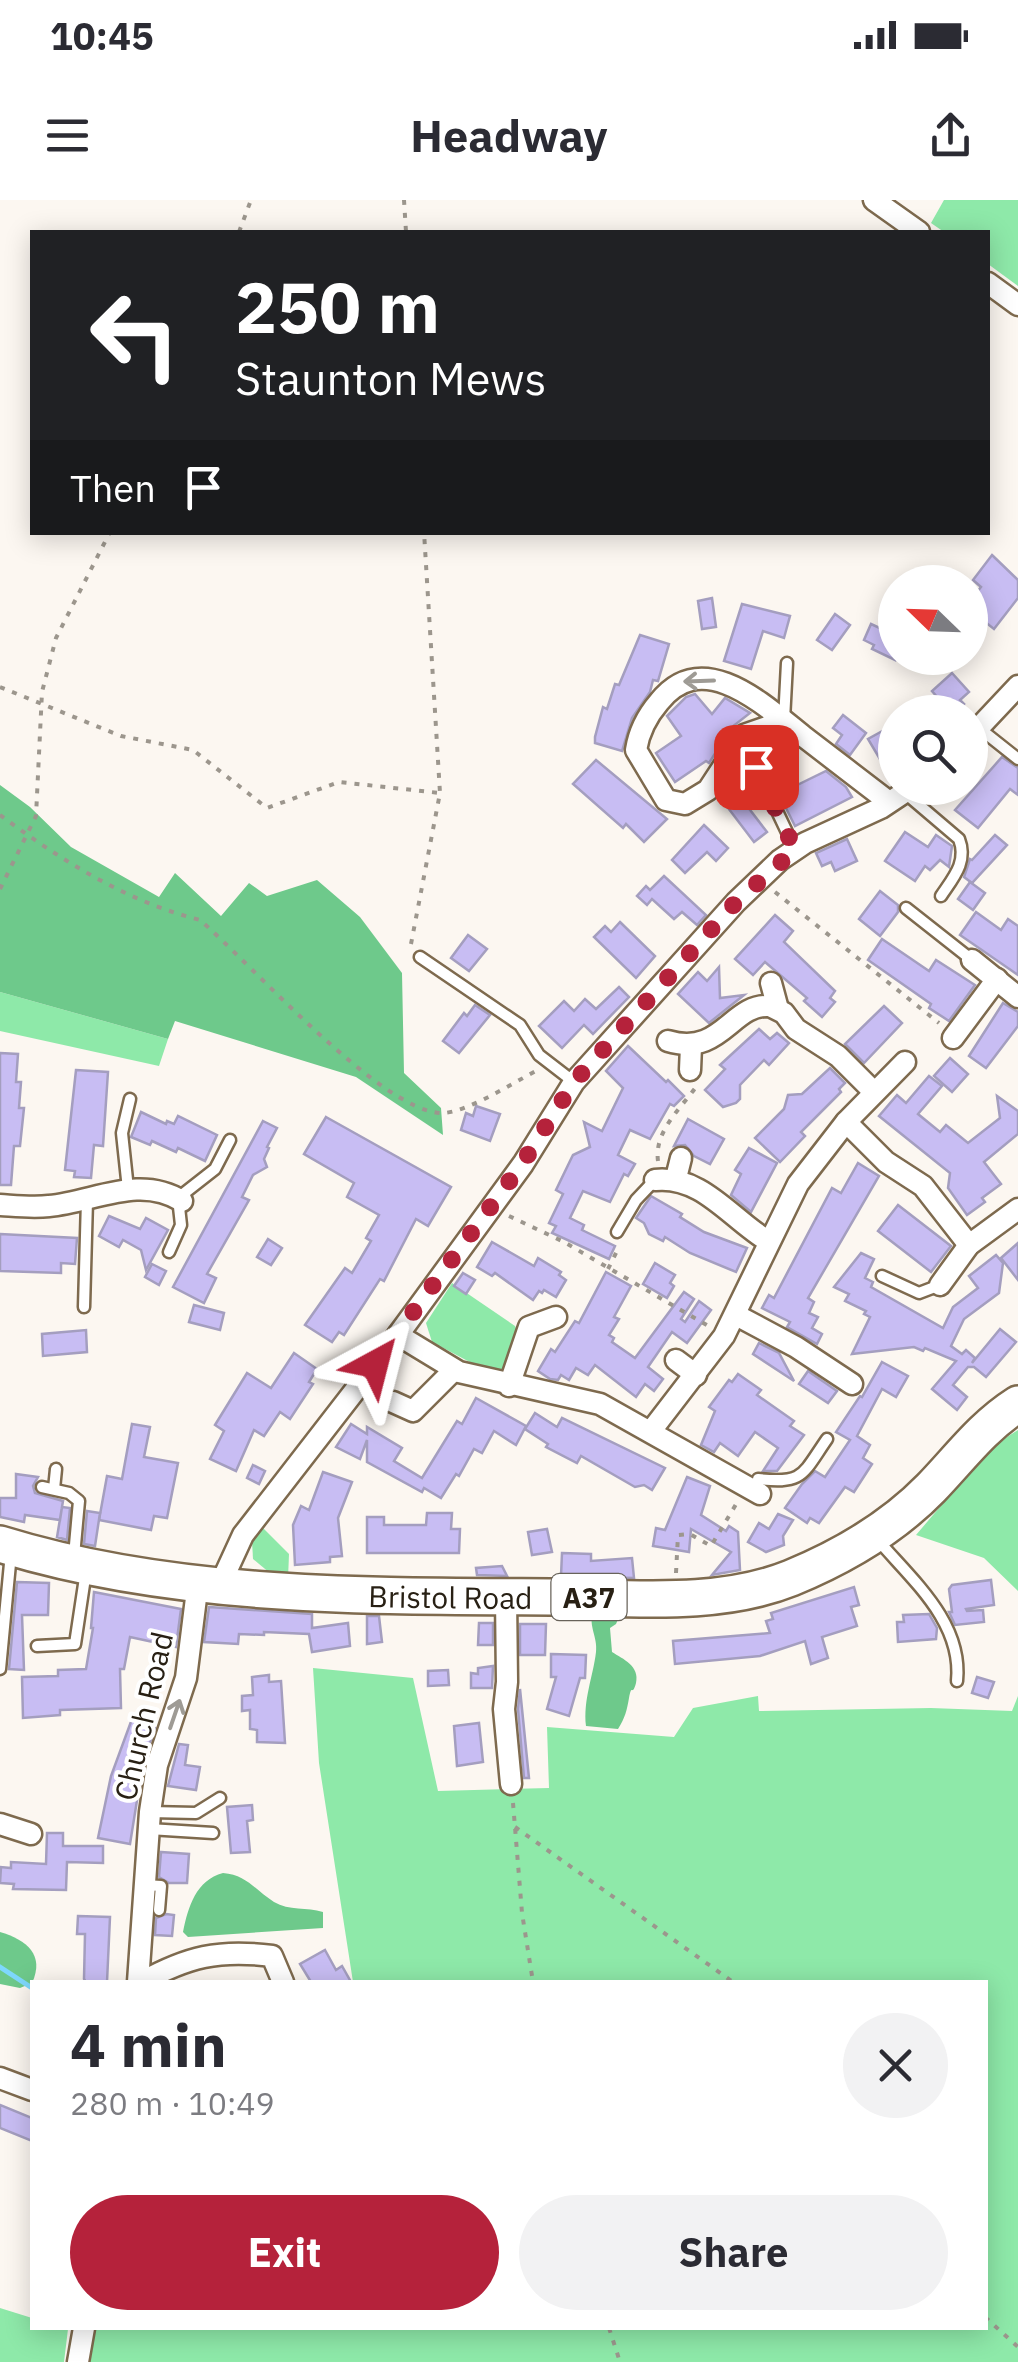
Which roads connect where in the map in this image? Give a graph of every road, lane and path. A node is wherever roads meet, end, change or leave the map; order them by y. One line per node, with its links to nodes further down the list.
1 (251, 200): 4 (path)
2 (404, 200): 5 (path)
3 (874, 200): 6 (street)
4 (240, 230)
5 (406, 230)
6 (916, 230)
7 (990, 284): 8 (street)
8 (1018, 305)
9 (108, 535): 14 (path)
10 (424, 535): 21 (path)
11 (786, 662): 16 (lane)
12 (1018, 686): 15 (street)
13 (0, 687): 14 (path)
14 (42, 702): 21 (path); 25 (path)
15 (988, 717)
16 (784, 721): 16 (street, one-way to 16); 20 (street)
17 (988, 741): 19 (lane)
18 (790, 750): 26 (lane)
19 (1018, 759)
20 (878, 780)
21 (440, 793): 31 (path)
22 (880, 805): 26 (street, Church Road)
23 (915, 805): 29 (lane)
24 (0, 815): 25 (path)
25 (26, 834): 28 (path); 41 (path)
26 (795, 850): 27 (street, Church Road)
27 (761, 878): 37 (path); 43 (street, Church Road)
28 (0, 889)
29 (941, 896)
30 (906, 908): 32 (lane)
31 (420, 958): 41 (lane)
32 (972, 960): 33 (street)
33 (997, 979): 35 (street); 37 (street)
34 (771, 983): 36 (street)
35 (1018, 996)
36 (778, 1009): 39 (street); 44 (street)
37 (954, 1036)
38 (668, 1041): 39 (street)
39 (695, 1045): 42 (street); 48 (path)
40 (905, 1062): 44 (street)
41 (551, 1064): 43 (lane)
42 (690, 1070)
43 (574, 1082): 53 (street, Church Road)
44 (874, 1092): 46 (street)
45 (130, 1099): 49 (lane)
46 (846, 1122): 56 (street); 57 (street)
47 (230, 1140): 50 (lane)
48 (665, 1176): 55 (lane); 56 (street)
49 (128, 1188): 50 (street); 51 (street)
50 (180, 1199): 58 (lane)
51 (86, 1200): 52 (street); 62 (lane)
52 (0, 1205)
53 (491, 1208): 59 (path); 66 (street, Church Road)
54 (1018, 1209): 57 (street)
55 (620, 1236): 59 (path)
56 (768, 1241): 63 (street)
57 (969, 1245): 61 (street)
58 (169, 1252)
59 (608, 1268): 65 (path)
60 (882, 1276): 61 (lane)
61 (940, 1285)
62 (84, 1306)
63 (736, 1315): 65 (street); 70 (street)
64 (556, 1318): 71 (street)
65 (719, 1333): 69 (street)
66 (398, 1335): 68 (street); 81 (street, Church Road)
67 (676, 1360): 69 (street)
68 (454, 1370): 71 (street); 73 (street)
69 (696, 1375): 74 (street)
70 (852, 1384)
71 (508, 1386): 74 (street)
72 (1018, 1404): 78 (highway, Bristol Road / A37)
73 (408, 1413)
74 (652, 1431): 77 (street)
75 (826, 1439): 77 (lane)
76 (56, 1468): 80 (lane)
77 (754, 1487): 83 (path)
78 (873, 1535): 83 (highway, Bristol Road / A37); 86 (lane)
79 (6, 1545): 80 (highway, Bristol Road / A37); 85 (lane)
80 (80, 1563): 81 (highway, Bristol Road / A37); 84 (lane)
81 (209, 1583): 82 (highway, Bristol Road / A37); 89 (street, Church Road, one-way to 81)
82 (506, 1597): 83 (highway, Bristol Road / A37); 87 (street)
83 (675, 1598)
84 (37, 1646)
85 (0, 1669)
86 (957, 1681)
87 (511, 1784): 91 (path)
88 (220, 1798): 89 (lane)
89 (150, 1821): 92 (lane); 94 (street, Church Road)
90 (0, 1824): 93 (street)
91 (515, 1827): 99 (path); 100 (path)
92 (213, 1833)
93 (31, 1834)
94 (145, 1885): 95 (lane); 96 (street, Church Road)
95 (159, 1910)
96 (140, 1980)
97 (144, 1980): 98 (street)
98 (281, 1980)
99 (533, 1980)
100 (730, 1980)
101 (0, 2078): 102 (street)
102 (30, 2089)
103 (988, 2321): 106 (path)
104 (84, 2330): 107 (street)
105 (609, 2330): 108 (path)
106 (1018, 2347)
107 (78, 2362)
108 (620, 2362)

